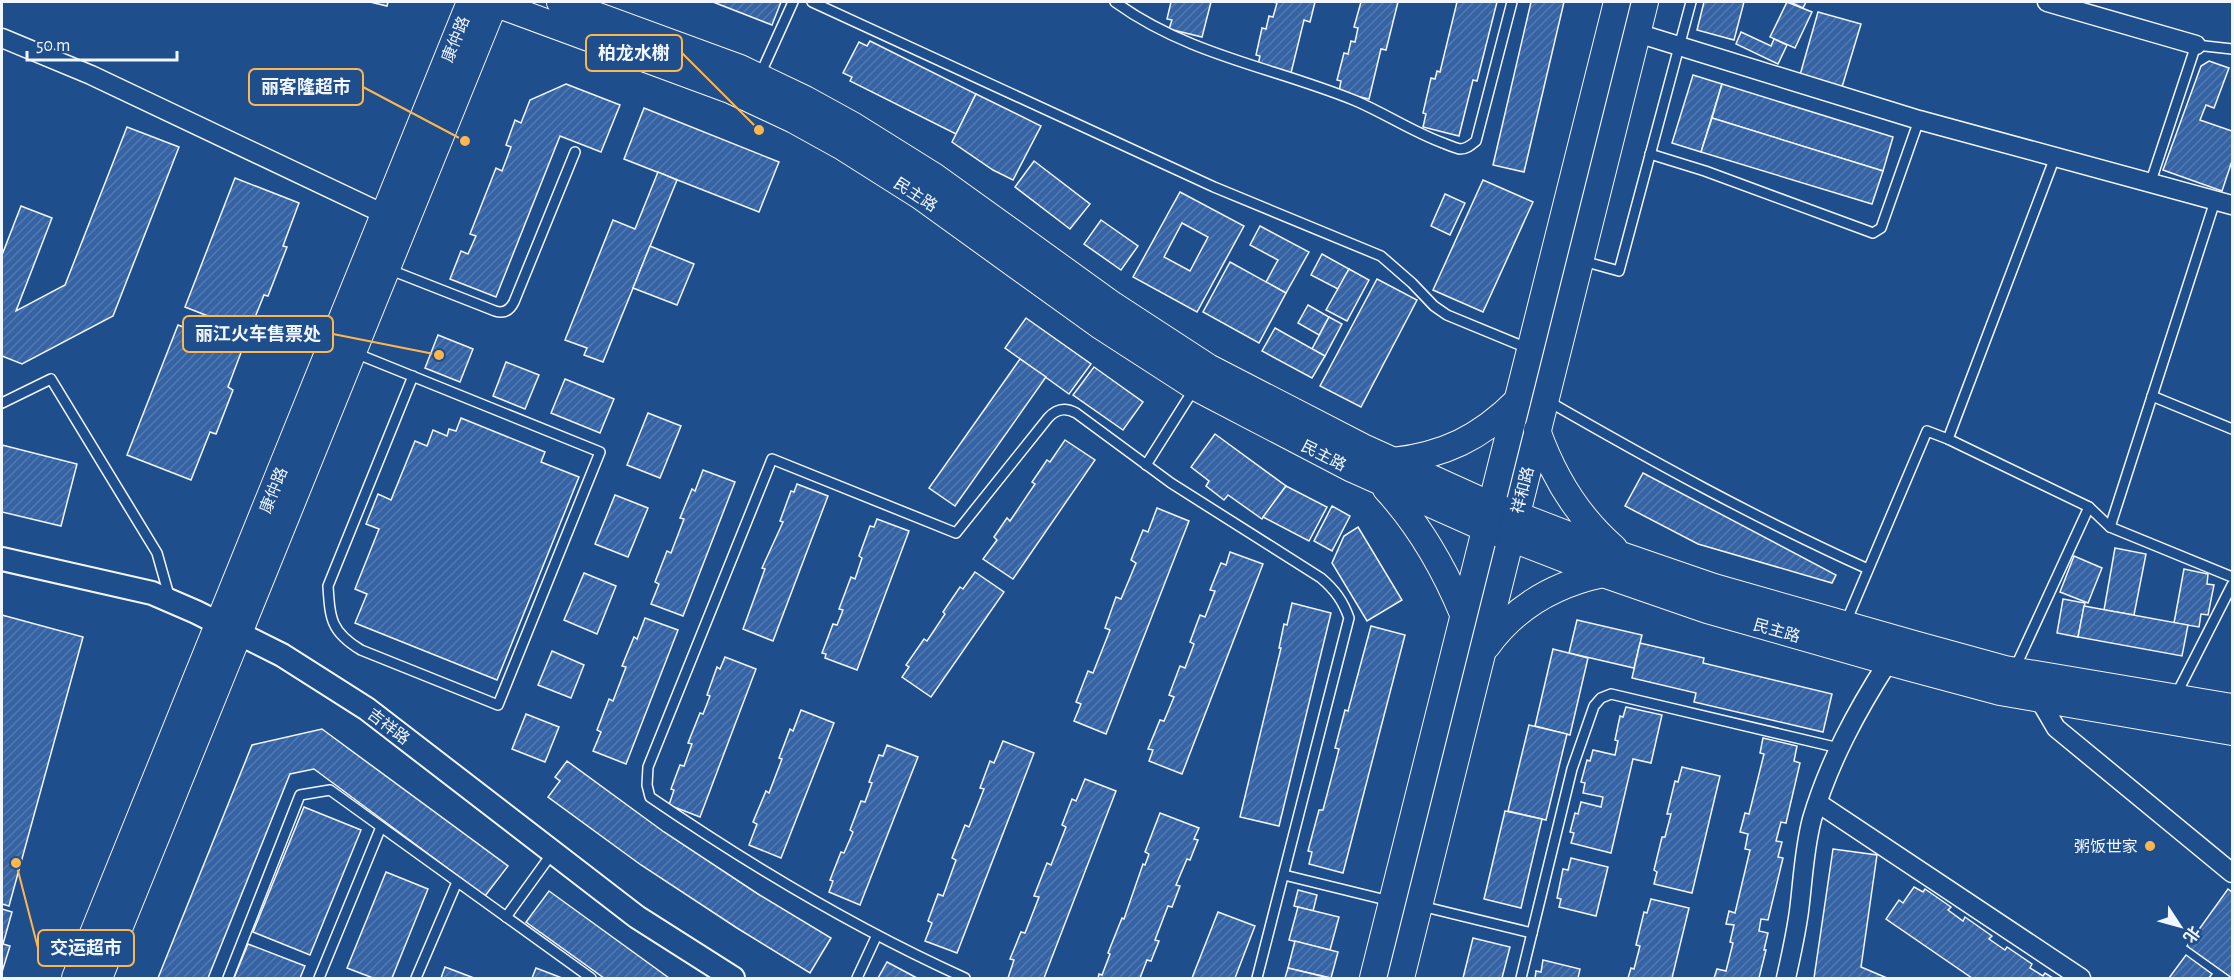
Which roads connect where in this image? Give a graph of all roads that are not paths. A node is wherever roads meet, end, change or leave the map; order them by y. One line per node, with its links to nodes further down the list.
1 (488, 2): 23 (main road, 康仲路); 25 (main road, 康仲路); 29 (main road, 民主路)
2 (560, 2): 16 (main road, 民主路)
3 (793, 2): 16 (lane)
4 (812, 2): 26 (lane)
5 (1115, 2): 6 (lane)
6 (1512, 2)
7 (1617, 2): 26 (main road, 祥和路)
8 (1645, 2): 11 (main road, 祥和路)
9 (1691, 2): 14 (lane)
10 (2047, 2): 13 (street)
11 (1637, 33): 14 (street); 24 (main road, 祥和路)
12 (2, 38): 23 (street)
13 (2196, 45): 15 (lane); 21 (lane)
14 (1679, 46): 17 (street); 19 (lane)
15 (2232, 50)
16 (759, 77): 38 (main road, 民主路)
17 (1919, 120): 19 (lane); 20 (street)
18 (575, 152): 25 (lane)
19 (1650, 154): 24 (lane)
20 (2055, 157): 21 (street); 36 (lane)
21 (2150, 184): 22 (street)
22 (2224, 203): 30 (lane)
23 (384, 214): 52 (main road, 康仲路)
24 (1580, 260): 31 (main road, 祥和路)
25 (387, 268): 27 (main road, 康仲路)
26 (1530, 350): 32 (main road, 祥和路)
27 (353, 352): 28 (lane); 52 (main road, 康仲路)
28 (413, 376): 28 (lane)
29 (1196, 387): 37 (lane); 38 (main road, 民主路)
30 (2152, 396): 34 (lane); 42 (lane)
31 (1545, 400): 35 (main road, 祥和路); 45 (lane)
32 (1517, 401): 38 (main road); 40 (main road, 祥和路)
33 (2, 403): 49 (lane)
34 (2232, 429)
35 (1537, 430): 41 (main road, 祥和路); 43 (main road)
36 (1948, 439): 39 (lane); 45 (lane)
37 (1146, 465): 65 (lane); 71 (lane)
38 (1386, 472): 40 (main road, 民主路); 50 (main road)
39 (2089, 507): 42 (lane); 55 (lane)
40 (1488, 516): 41 (main road, 民主路); 50 (main road, 祥和路)
41 (1513, 526): 43 (main road, 民主路); 46 (main road, 民主路); 53 (main road, 祥和路)
42 (2110, 527): 47 (lane)
43 (1624, 556): 51 (main road, 民主路)
44 (2, 559): 49 (street, 吉祥路)
45 (1868, 569): 51 (lane)
46 (1603, 574): 53 (main road); 54 (main road, 民主路)
47 (2232, 577)
48 (2232, 585): 56 (lane)
49 (171, 601): 52 (street, 吉祥路)
50 (1463, 614): 67 (main road, 祥和路)
51 (1845, 624): 55 (main road, 民主路)
52 (229, 628): 63 (street, 吉祥路); 72 (main road, 康仲路); 73 (main road, 康仲路)
53 (1481, 654): 68 (main road, 祥和路)
54 (1888, 662): 57 (main road, 民主路); 60 (street)
55 (2014, 670): 56 (main road, 民主路)
56 (2175, 697): 58 (main road, 民主路)
57 (2039, 699): 59 (main road, 民主路); 64 (street)
58 (2232, 707)
59 (2232, 732)
60 (1839, 748): 61 (street); 70 (lane)
61 (1818, 803): 85 (street); 86 (street)
62 (381, 827): 66 (lane); 74 (lane); 75 (lane)
63 (553, 852): 69 (lane); 78 (street, 吉祥路)
64 (2232, 873)
65 (1284, 875): 67 (lane); 81 (lane)
66 (457, 882): 69 (lane); 76 (lane)
67 (1392, 902): 82 (main road, 祥和路)
68 (1419, 905): 70 (lane); 83 (main road, 祥和路)
69 (506, 917): 77 (lane)
70 (1532, 933): 84 (lane)
71 (876, 936): 79 (lane); 80 (lane)
72 (75, 978)
73 (99, 978)
74 (228, 978)
75 (319, 978)
76 (416, 978)
77 (591, 978)
78 (733, 978)
79 (857, 978)
80 (965, 978)
81 (1257, 978)
82 (1373, 978)
83 (1401, 978)
84 (1521, 978)
85 (1786, 978)
86 (2080, 978)

